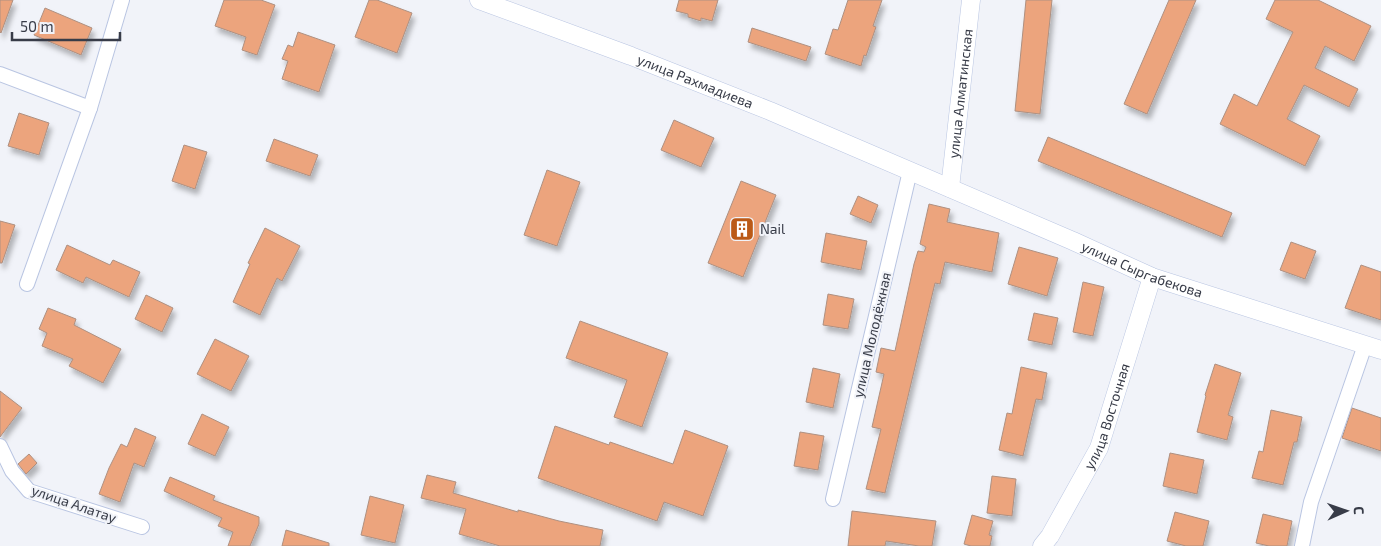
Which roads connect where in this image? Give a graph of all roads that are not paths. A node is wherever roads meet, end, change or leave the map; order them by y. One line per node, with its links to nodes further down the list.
1 (122, 0): 5 (street)
2 (479, 0): 6 (street, улица Рахмадиева)
3 (971, 0): 7 (street, улица Алматинская)
4 (0, 74): 5 (street)
5 (90, 108): 9 (street)
6 (910, 171): 7 (street, улица Сыргабекова); 12 (street, улица Молодёжная)
7 (950, 188): 8 (street, улица Сыргабекова)
8 (1152, 277): 10 (street, улица Сыргабекова); 14 (street, улица Восточная)
9 (27, 284)
10 (1373, 348): 15 (street)
11 (0, 446): 13 (street, улица Алатау)
12 (833, 499)
13 (142, 526)
14 (1042, 546)
15 (1302, 546)

